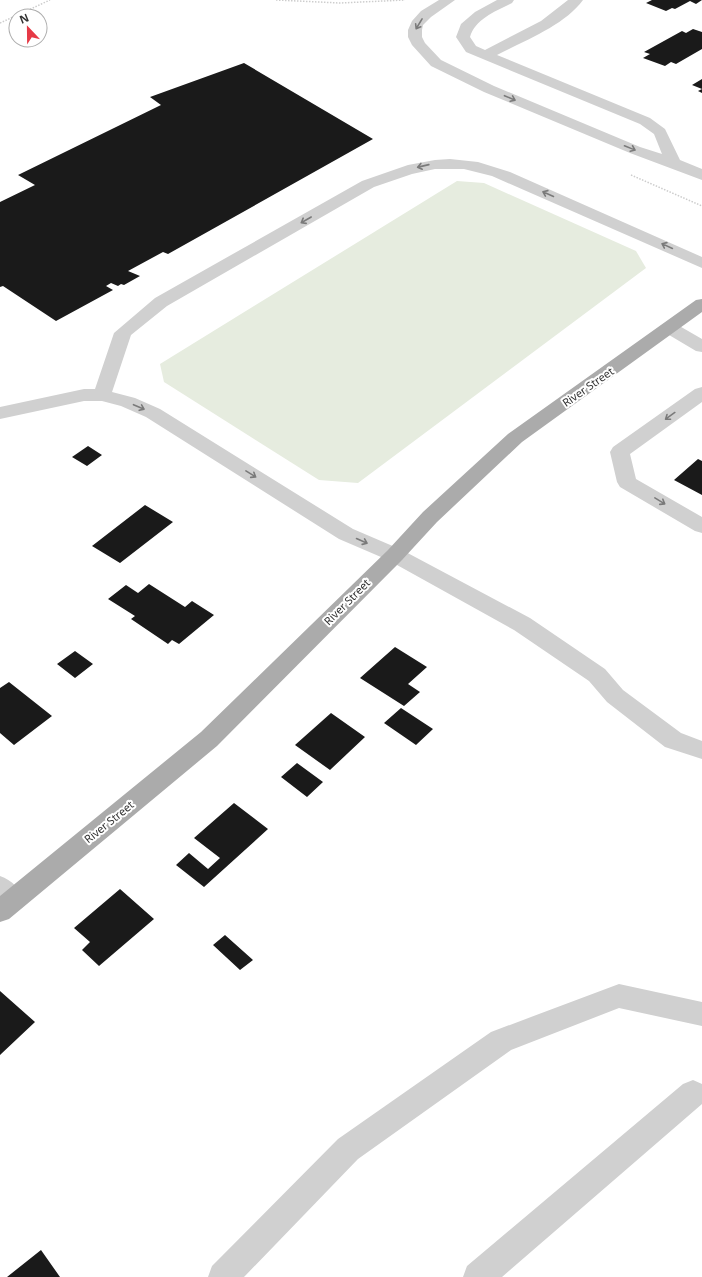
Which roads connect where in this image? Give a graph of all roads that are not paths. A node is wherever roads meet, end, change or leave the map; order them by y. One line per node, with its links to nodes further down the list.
1 (448, 0): 5 (lane, one-way to 5)
2 (507, 0): 4 (lane)
3 (576, 0): 4 (lane)
4 (486, 55): 5 (lane)
5 (674, 163): 6 (lane)
6 (702, 175)
7 (702, 263): 12 (lane, one-way to 12)
8 (702, 304): 9 (main road, River Street)
9 (670, 328): 10 (lane); 15 (main road, River Street)
10 (702, 347)
11 (702, 393): 14 (lane, one-way to 14)
12 (102, 395): 13 (lane); 15 (lane, one-way to 15)
13 (0, 413)
14 (702, 526)
15 (395, 555): 16 (lane); 17 (main road, River Street)
16 (702, 750)
17 (4, 899)
18 (702, 1014): 20 (lane)
19 (694, 1094): 21 (lane)
20 (223, 1277)
21 (478, 1277)

